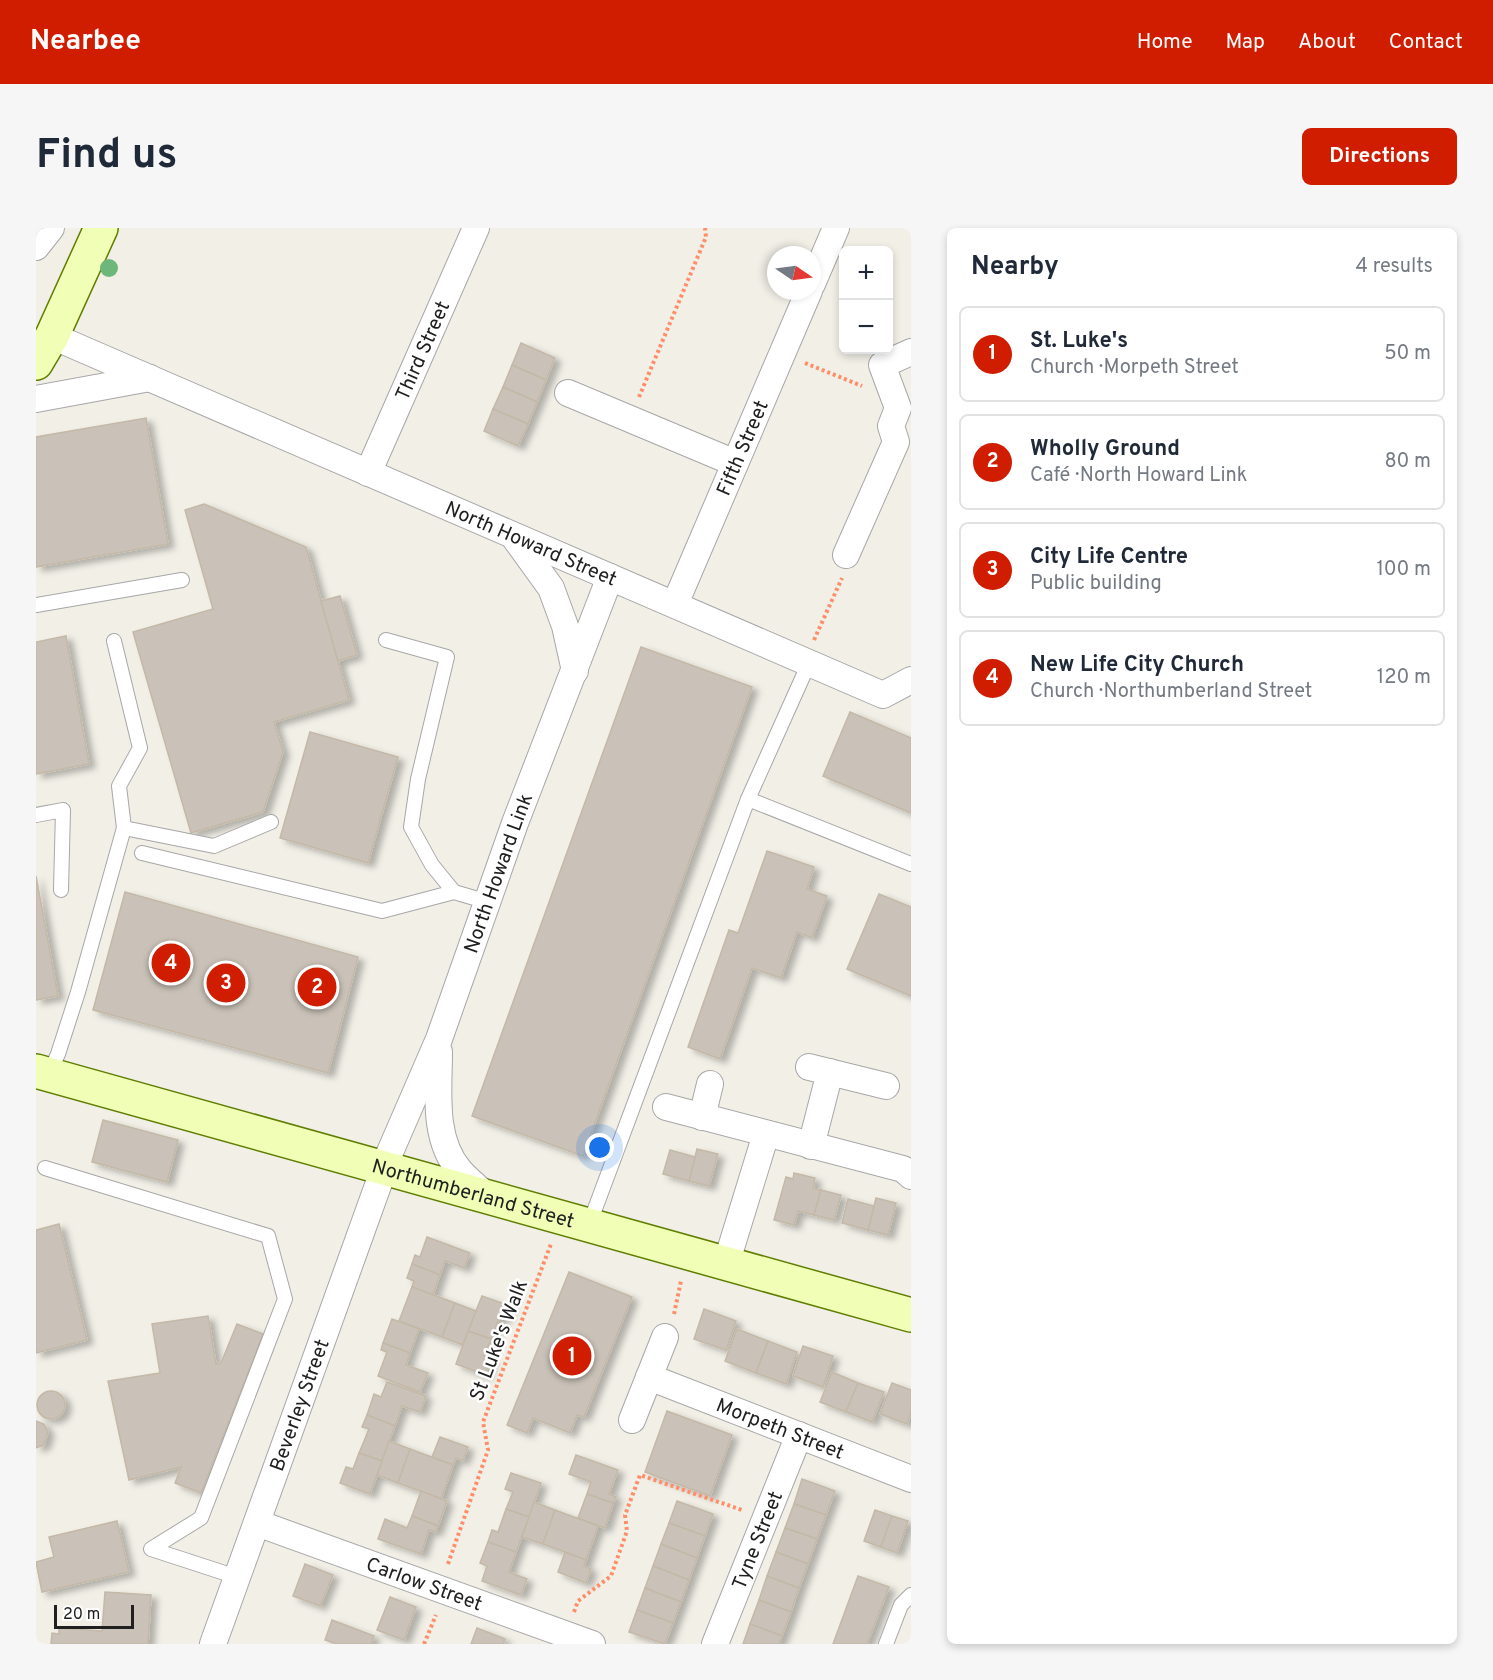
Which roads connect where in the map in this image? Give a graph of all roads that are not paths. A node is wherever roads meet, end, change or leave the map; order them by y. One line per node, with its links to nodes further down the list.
1 (51, 228): 5 (street)
2 (100, 228): 8 (main road)
3 (476, 228): 14 (street, Third Street)
4 (836, 228): 6 (street)
5 (36, 247)
6 (821, 263)
7 (805, 300): 13 (street, Fifth Street)
8 (44, 350): 10 (street, North Howard Street)
9 (911, 352): 16 (street)
10 (150, 378): 12 (street); 14 (street, North Howard Street)
11 (568, 393): 13 (street)
12 (36, 399)
13 (735, 464): 19 (street, Fifth Street)
14 (368, 473): 15 (street, North Howard Street)
15 (513, 536): 17 (street, North Howard Street); 24 (street)
16 (846, 555)
17 (610, 577): 19 (street, North Howard Street); 24 (street, North Howard Link)
18 (182, 580): 20 (lane)
19 (675, 604): 23 (street, North Howard Street)
20 (36, 605)
21 (386, 640): 33 (lane)
22 (114, 641): 29 (lane)
23 (809, 663): 25 (street, North Howard Street); 26 (lane)
24 (575, 671): 34 (street, North Howard Link)
25 (911, 680)
26 (748, 799): 31 (lane); 47 (lane)
27 (36, 815): 32 (lane)
28 (272, 822): 29 (lane)
29 (124, 828): 36 (lane)
30 (142, 854): 33 (lane)
31 (911, 864)
32 (61, 890)
33 (454, 892): 34 (lane)
34 (488, 902): 35 (street, North Howard Link)
35 (439, 1039): 43 (street, North Howard Link); 46 (street)
36 (42, 1072): 43 (main road, Northumberland Street)
37 (710, 1084): 40 (street)
38 (886, 1086): 42 (street)
39 (666, 1107): 40 (street)
40 (702, 1117): 41 (street)
41 (766, 1134): 42 (street); 48 (street)
42 (811, 1146): 45 (street)
43 (385, 1167): 46 (main road, Northumberland Street); 55 (street, Beverley Street)
44 (45, 1168): 56 (lane)
45 (911, 1176)
46 (488, 1197): 47 (main road, Northumberland Street)
47 (575, 1222): 48 (main road, Northumberland Street)
48 (726, 1264): 49 (main road, Northumberland Street)
49 (911, 1315)
50 (665, 1337): 51 (street)
51 (649, 1377): 52 (street); 53 (street, Morpeth Street)
52 (632, 1420)
53 (799, 1435): 54 (street, Morpeth Street); 61 (street, Tyne Street)
54 (911, 1479)
55 (257, 1523): 56 (street, Beverley Street); 58 (street, Carlow Street)
56 (237, 1577): 59 (street, Beverley Street)
57 (911, 1595): 62 (lane)
58 (554, 1636): 60 (street, Carlow Street)
59 (213, 1644)
60 (592, 1644)
61 (715, 1644)
62 (886, 1644)

